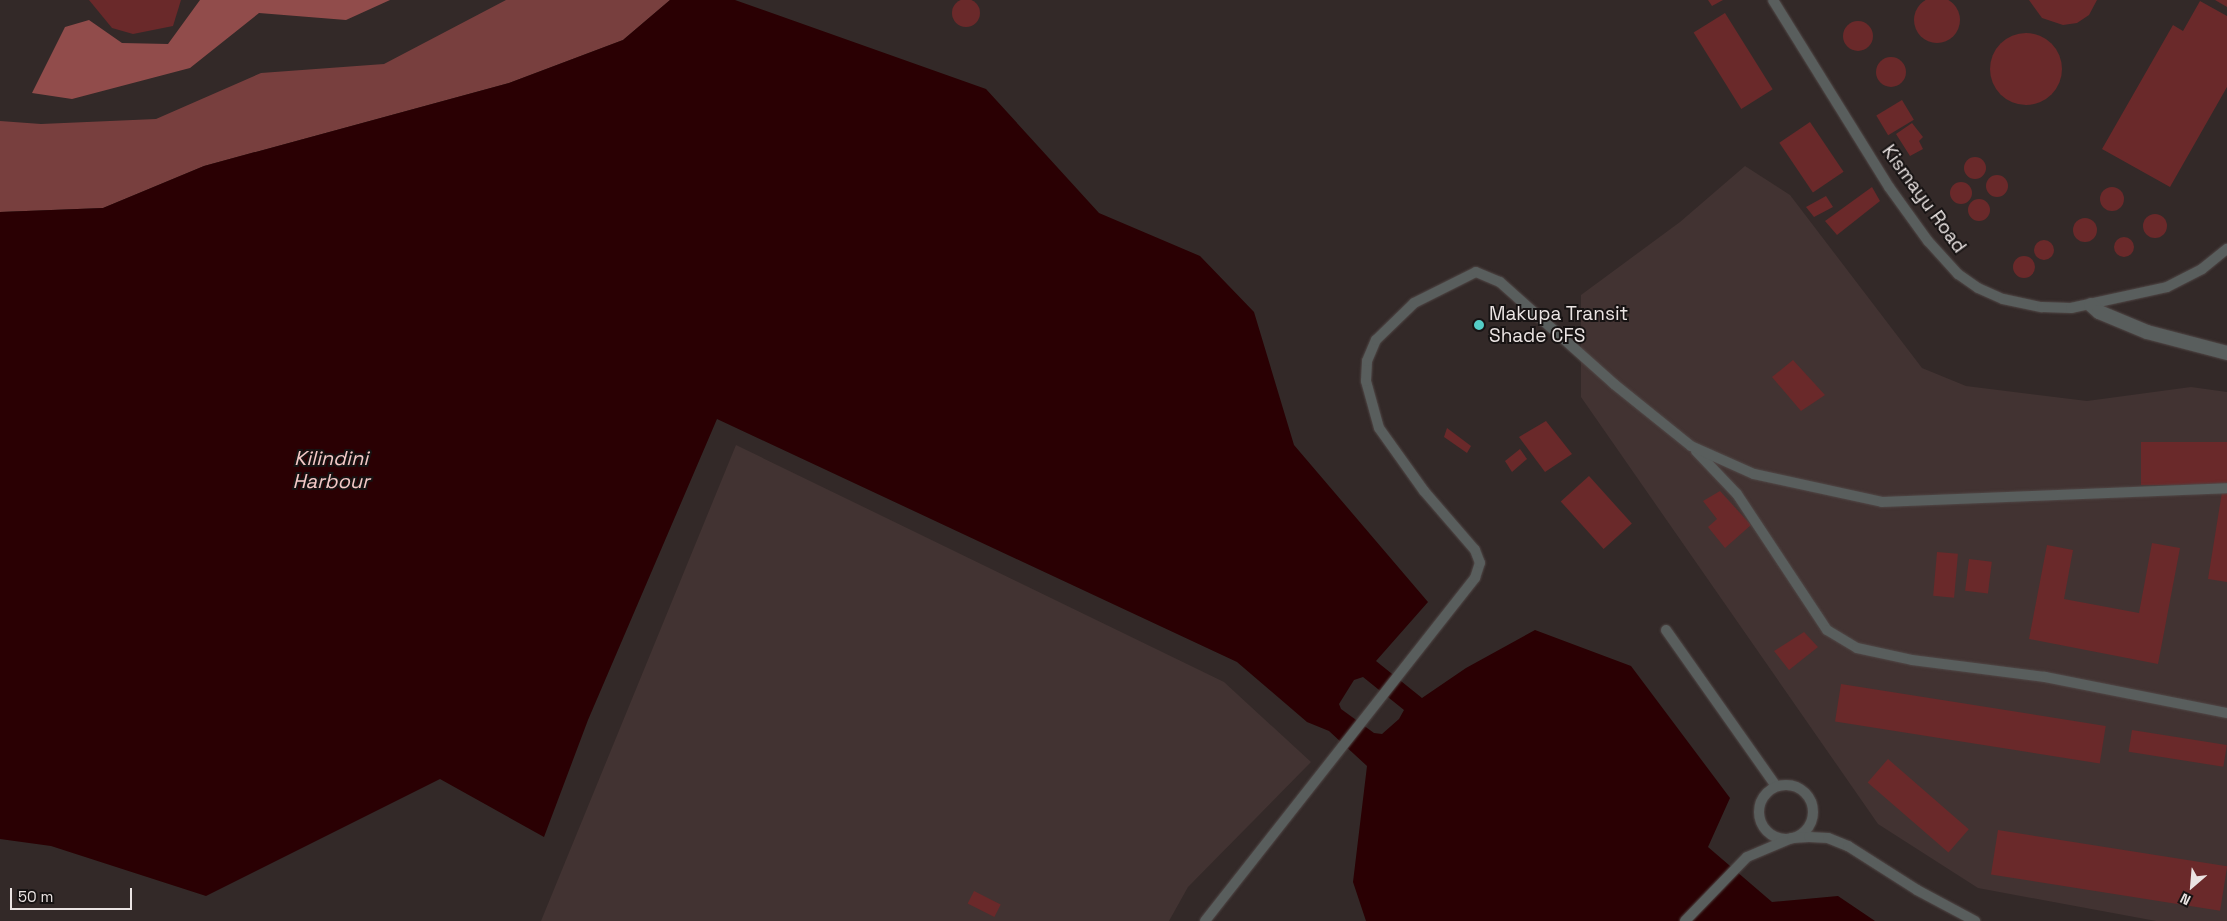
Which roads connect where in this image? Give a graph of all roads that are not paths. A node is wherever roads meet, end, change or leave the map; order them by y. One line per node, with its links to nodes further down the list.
1 (1773, 0): 3 (lane, Kismayu Road)
2 (2227, 249): 3 (lane, Kismayu Road)
3 (2092, 305): 4 (street)
4 (2227, 353)
5 (1691, 446): 6 (lane); 8 (lane); 11 (lane)
6 (2227, 488)
7 (1666, 630): 9 (lane)
8 (2227, 713)
9 (1776, 786): 10 (lane); 10 (lane)
10 (1792, 838): 12 (lane); 13 (lane)
11 (1205, 921)
12 (1685, 921)
13 (1975, 921)

